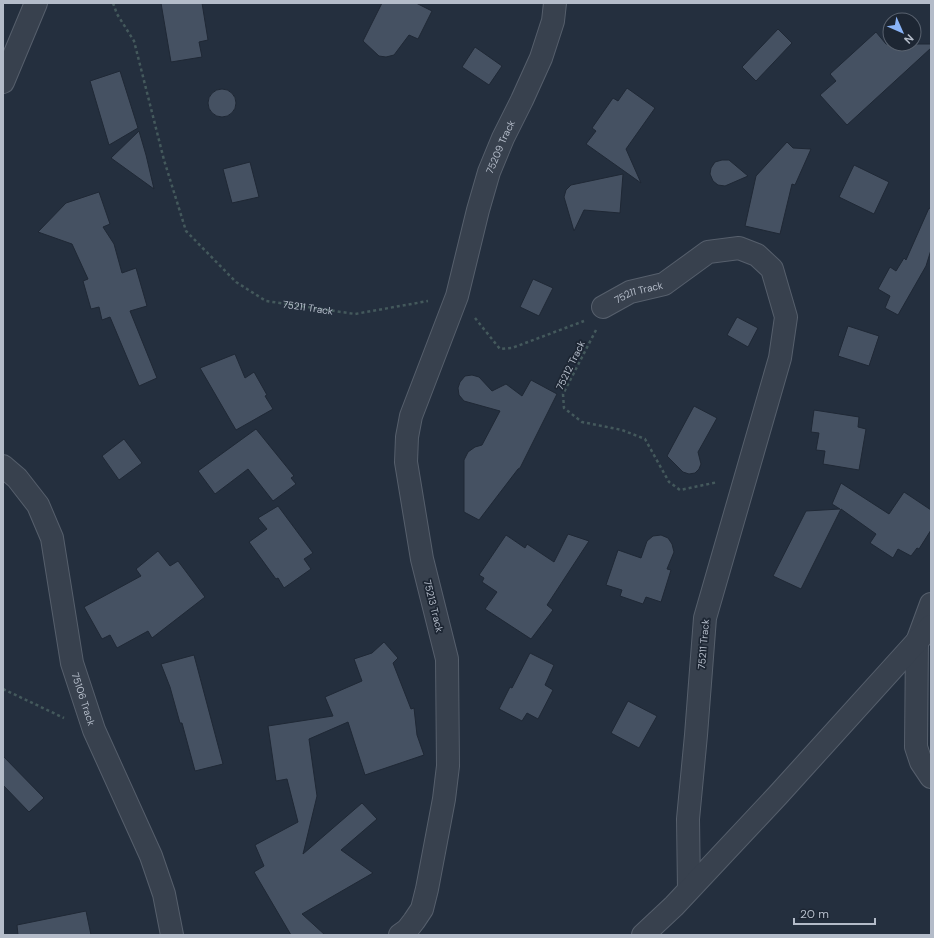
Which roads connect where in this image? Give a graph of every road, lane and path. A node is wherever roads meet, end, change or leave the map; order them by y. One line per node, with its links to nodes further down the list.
1 (36, 3): 4 (street)
2 (113, 3): 5 (path, 75211 Track)
3 (555, 3): 5 (street, 75209 Track)
4 (3, 82)
5 (457, 296): 6 (path, 75211 Track); 15 (street, 75213 Track)
6 (603, 307): 8 (path, 75212 Track); 8 (street, 75211 Track)
7 (3, 466): 12 (street, 75106 Track)
8 (741, 493): 14 (street, 75211 Track)
9 (931, 604): 10 (street)
10 (924, 634): 13 (street); 14 (street)
11 (3, 688): 12 (path)
12 (94, 730): 16 (street, 75106 Track)
13 (931, 777)
14 (689, 889): 17 (street)
15 (407, 928)
16 (172, 935)
17 (643, 935)

